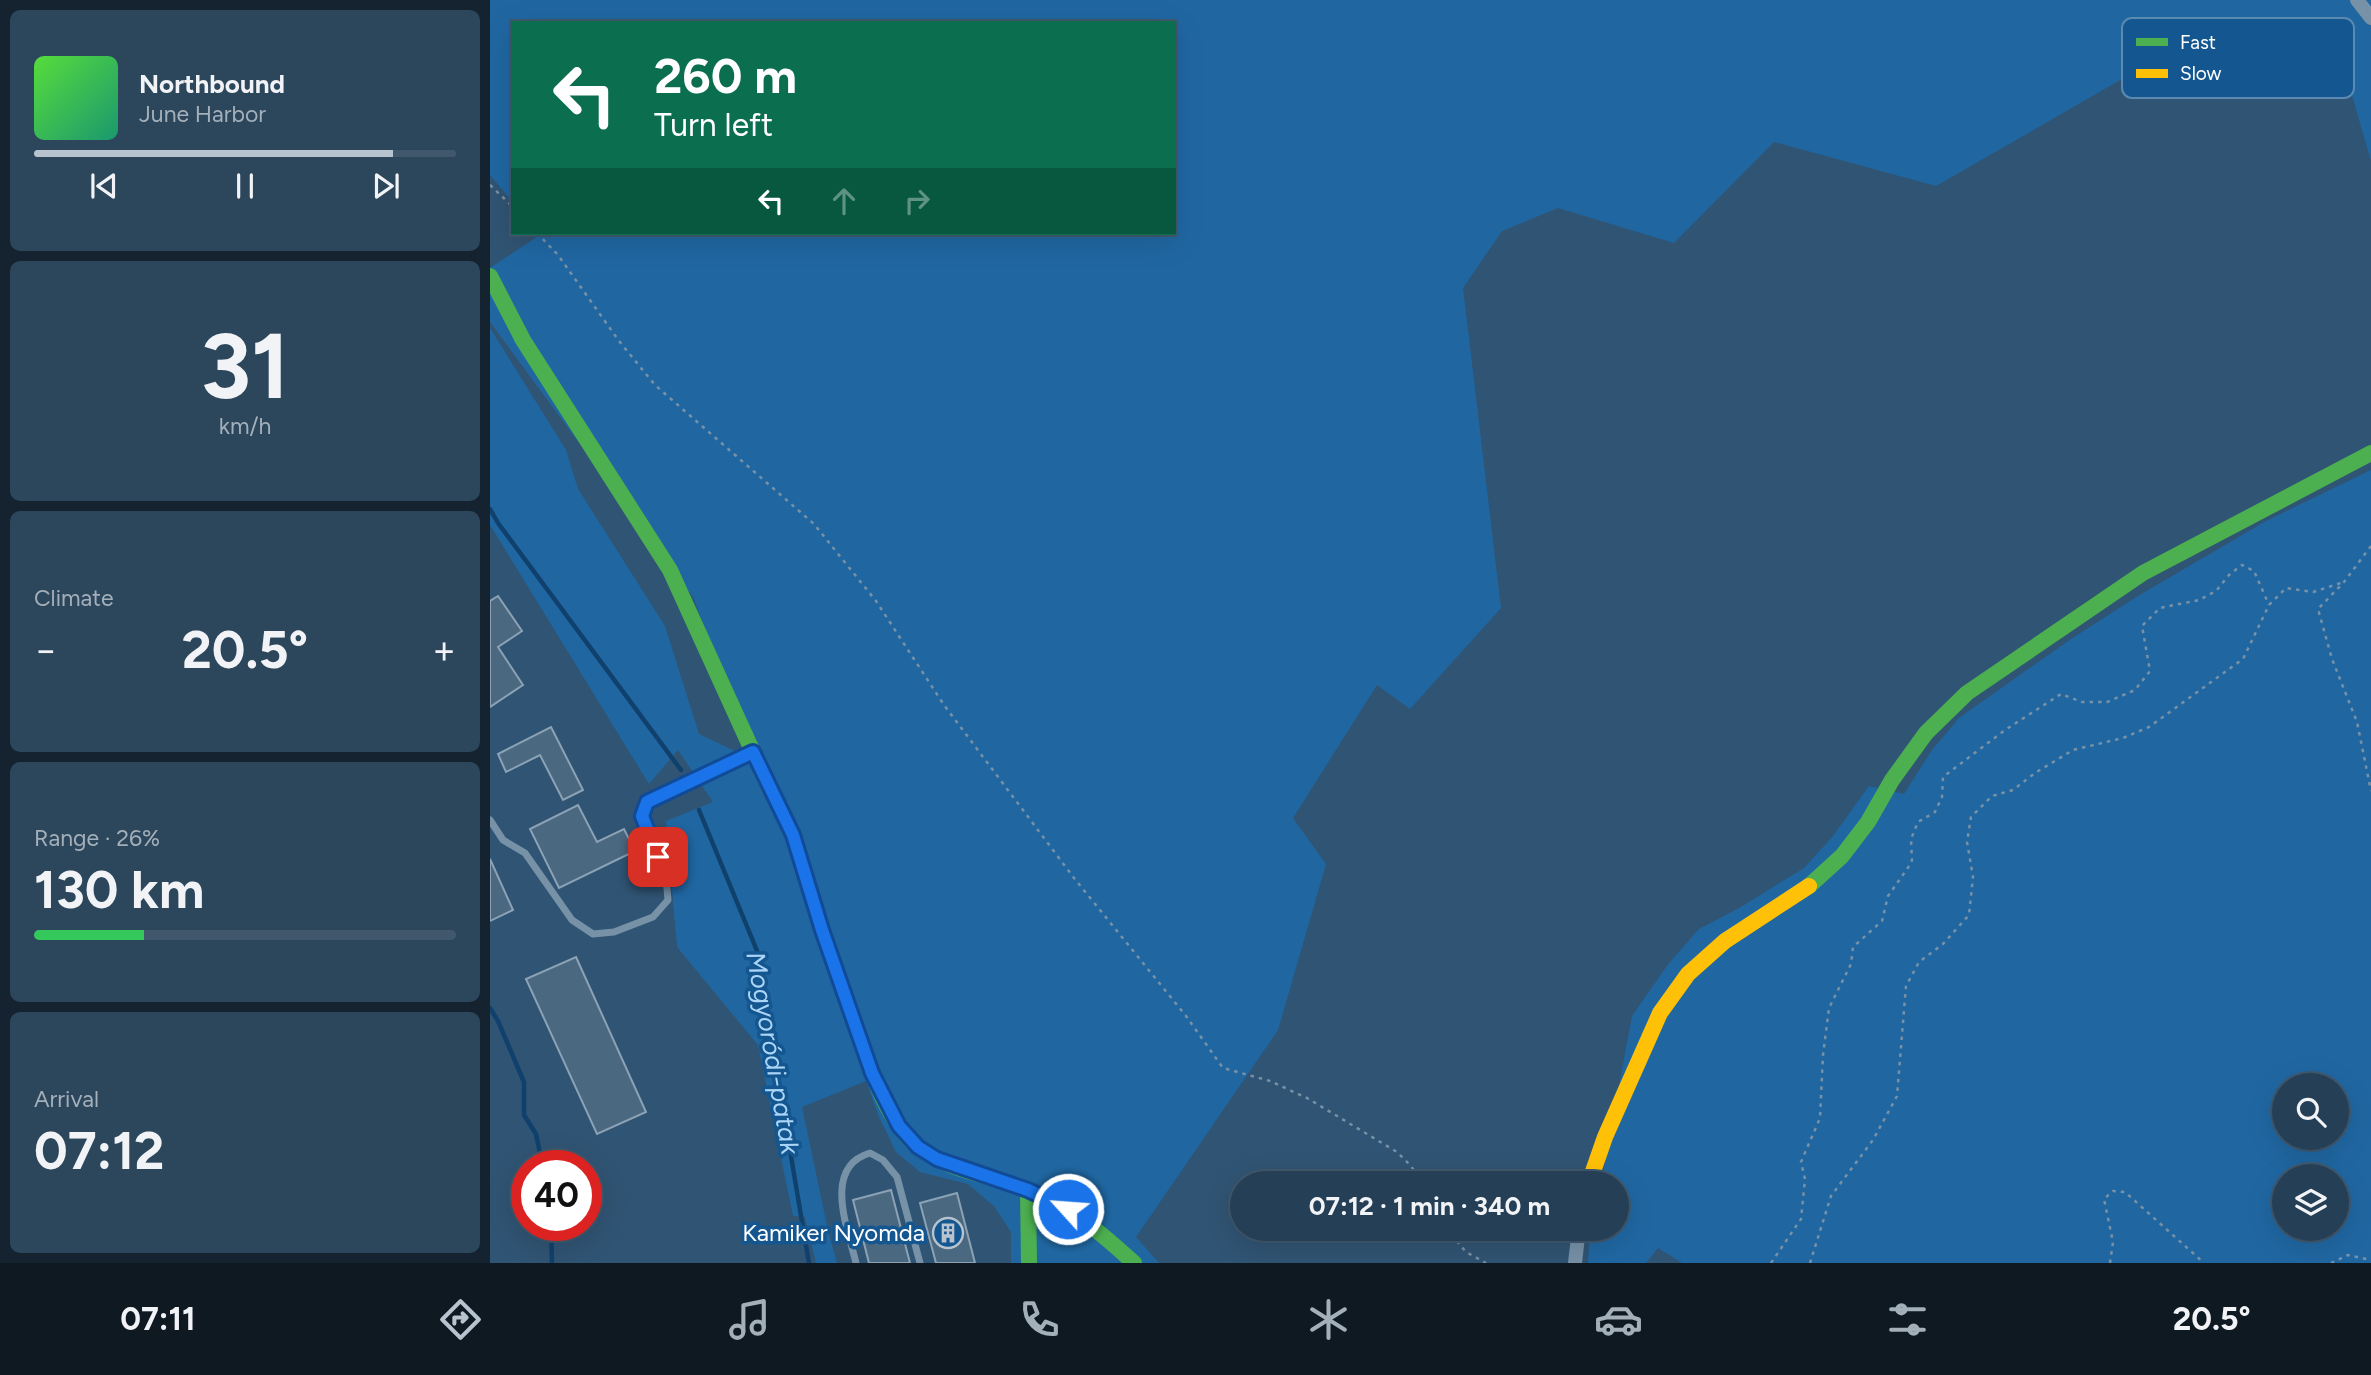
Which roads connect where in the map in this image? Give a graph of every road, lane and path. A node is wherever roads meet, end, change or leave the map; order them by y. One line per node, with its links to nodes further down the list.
1 (2357, 0): 2 (street)
2 (2371, 19)
3 (490, 185): 4 (path)
4 (511, 205)
5 (539, 235): 14 (path)
6 (490, 276): 11 (street)
7 (2371, 453): 15 (street)
8 (2371, 545): 9 (path)
9 (2344, 582): 10 (path); 12 (path)
10 (2269, 604): 26 (path); 27 (path)
11 (753, 752): 13 (lane); 16 (street)
12 (2371, 791)
13 (490, 820)
14 (1414, 1171)
15 (1593, 1171)
16 (1028, 1190): 22 (street); 23 (street)
17 (1457, 1241): 24 (path)
18 (1578, 1241): 25 (street)
19 (2371, 1260): 30 (path)
20 (856, 1263): 21 (lane)
21 (920, 1263)
22 (1029, 1263)
23 (1134, 1263)
24 (1486, 1263)
25 (1575, 1263)
26 (1771, 1263)
27 (1810, 1263)
28 (2110, 1263): 29 (path)
29 (2204, 1263)
30 (2331, 1263)

